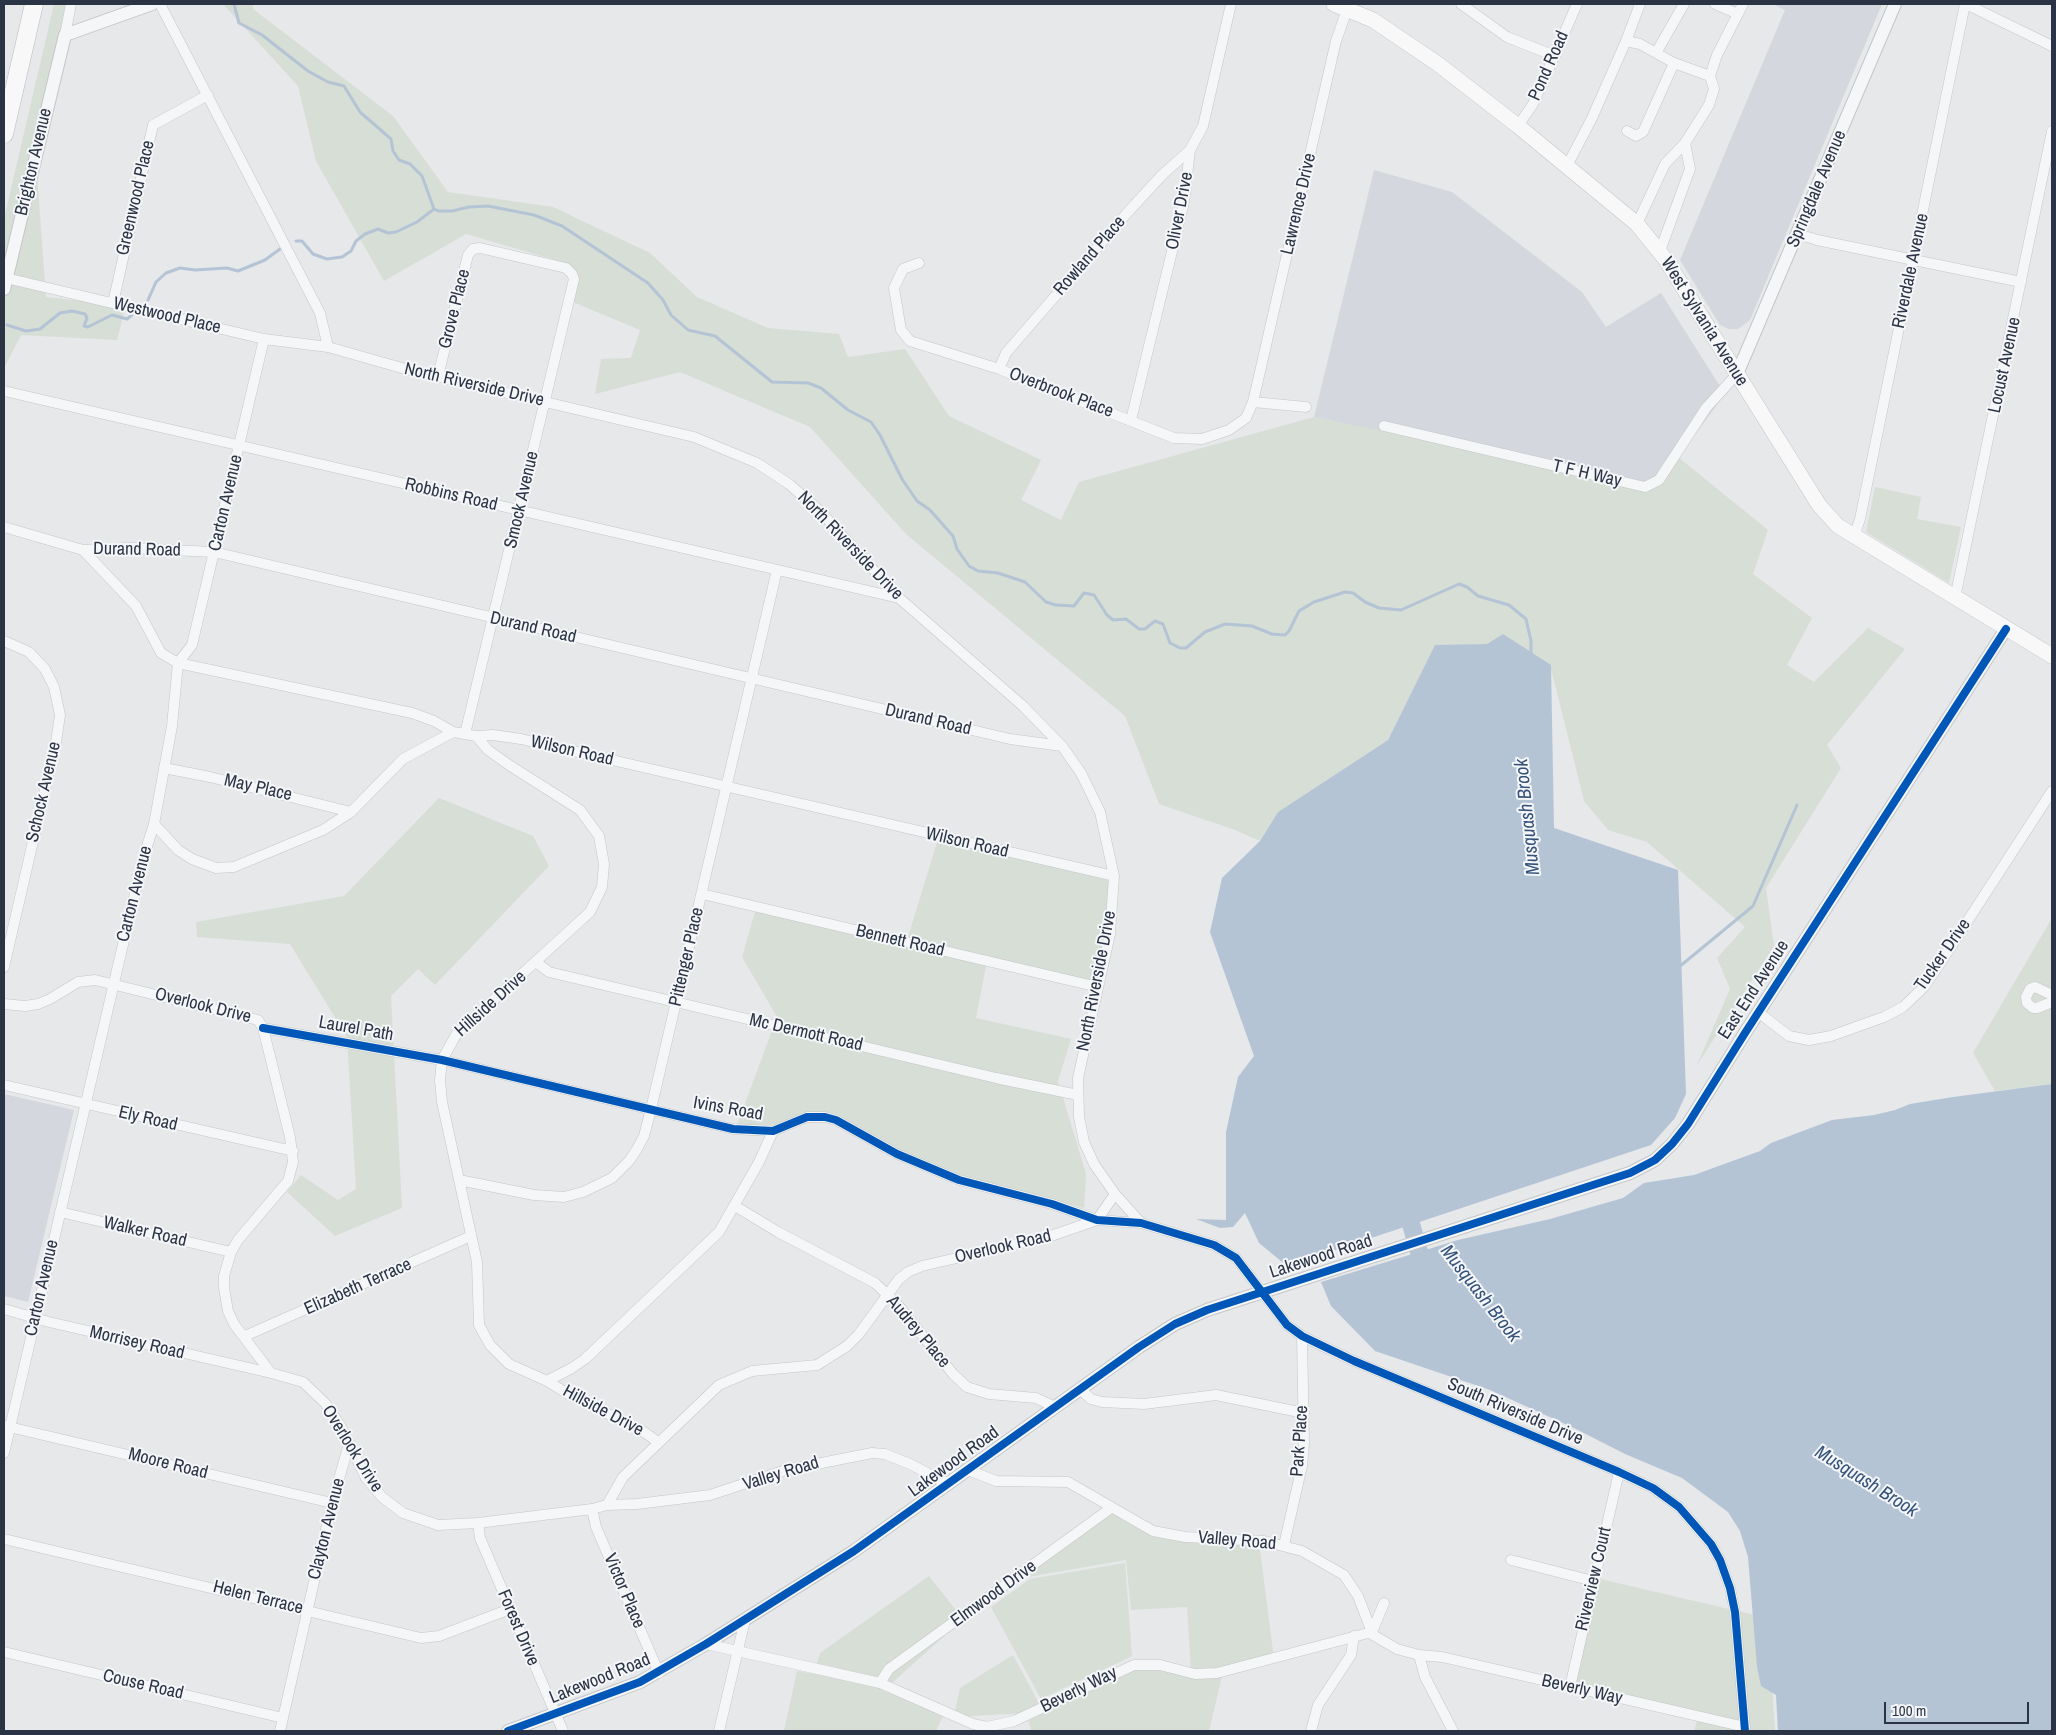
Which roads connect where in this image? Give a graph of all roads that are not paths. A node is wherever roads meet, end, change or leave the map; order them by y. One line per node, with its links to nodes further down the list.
1 (34, 4): 27 (highway)
2 (71, 4): 16 (street, Brighton Avenue)
3 (152, 4): 16 (street)
4 (160, 4): 23 (street)
5 (1231, 4): 29 (street, Oliver Drive)
6 (1461, 4): 20 (street)
7 (1577, 4): 20 (street, Pond Road)
8 (1640, 4): 17 (street)
9 (1684, 4): 19 (street)
10 (1715, 4): 15 (street)
11 (1743, 4): 15 (street)
12 (1895, 4): 32 (street, Springdale Avenue)
13 (1966, 4): 18 (street); 34 (street, Riverdale Avenue)
14 (1343, 5): 24 (main road, West Sylvania Avenue); 47 (street, Lawrence Drive)
15 (1738, 14): 22 (street)
16 (65, 35): 38 (street, Brighton Avenue)
17 (1626, 41): 19 (street); 30 (street)
18 (2052, 46)
19 (1656, 53): 21 (street)
20 (1554, 56): 24 (street, Pond Road)
21 (1674, 64): 22 (street); 25 (street)
22 (1710, 76): 28 (street)
23 (208, 95): 39 (street, Greenwood Place); 41 (street)
24 (1518, 126): 30 (main road, West Sylvania Avenue)
25 (1627, 131)
26 (2052, 131): 37 (street, Locust Avenue)
27 (4, 134)
28 (1685, 143): 31 (street); 33 (street)
29 (1190, 150): 42 (street, Rowland Place); 49 (street, Oliver Drive)
30 (1567, 166): 31 (main road, West Sylvania Avenue)
31 (1637, 224): 33 (main road, West Sylvania Avenue)
32 (1798, 234): 34 (street); 43 (street, Springdale Avenue)
33 (1660, 251): 43 (main road, West Sylvania Avenue)
34 (1913, 260): 37 (street); 54 (street, Riverdale Avenue)
35 (919, 263): 42 (street, Overbrook Place)
36 (566, 268): 44 (street, Grove Place); 46 (street, Smock Avenue)
37 (2021, 282): 59 (street, Locust Avenue)
38 (5, 284): 39 (street, Westwood Place)
39 (113, 303): 40 (street, Westwood Place)
40 (264, 338): 41 (street, Westwood Place); 51 (street, Carton Avenue)
41 (328, 347): 44 (street, North Riverside Drive)
42 (999, 369): 49 (street, Overbrook Place)
43 (1737, 374): 50 (street, T F H Way); 54 (main road, West Sylvania Avenue)
44 (438, 376): 46 (street, North Riverside Drive)
45 (4, 391): 51 (street, Robbins Road)
46 (545, 402): 52 (street, Smock Avenue); 58 (street, North Riverside Drive)
47 (1253, 402): 48 (street); 49 (street, Overbrook Place)
48 (1306, 407)
49 (1131, 420)
50 (1384, 426)
51 (239, 446): 52 (street, Robbins Road); 56 (street, Carton Avenue)
52 (519, 511): 57 (street, Robbins Road); 60 (street, Smock Avenue)
53 (4, 527): 55 (street, Durand Road)
54 (1854, 537): 59 (main road, West Sylvania Avenue)
55 (83, 550): 56 (street, Durand Road); 64 (street, Wilson Road)
56 (214, 552): 60 (street, Durand Road); 64 (street, Carton Avenue)
57 (777, 570): 58 (street, Robbins Road); 65 (street, Pittenger Place)
58 (899, 598): 68 (street, North Riverside Drive)
59 (1956, 598): 61 (main road, West Sylvania Avenue)
60 (494, 619): 65 (street, Durand Road); 67 (street, Smock Avenue)
61 (2006, 629): 63 (main road, West Sylvania Avenue); 84 (street, East End Avenue)
62 (4, 641): 77 (street, Schock Avenue)
63 (2052, 656)
64 (178, 662): 66 (street, Wilson Road); 69 (street, Carton Avenue)
65 (752, 679): 68 (street, Durand Road); 70 (street, Pittenger Place)
66 (453, 732): 67 (street, Wilson Road); 72 (street)
67 (470, 735): 70 (street, Wilson Road); 76 (street, Hillside Drive)
68 (1062, 746): 74 (street, North Riverside Drive)
69 (164, 768): 72 (street, May Place); 73 (street, Carton Avenue)
70 (727, 787): 74 (street, Wilson Road); 75 (street, Pittenger Place)
71 (2052, 791): 84 (street, Tucker Drive)
72 (351, 812): 73 (street)
73 (154, 824): 78 (street, Carton Avenue)
74 (1114, 876): 79 (street, North Riverside Drive)
75 (702, 894): 79 (street, Bennett Road); 81 (street, Pittenger Place)
76 (537, 963): 81 (street, Mc Dermott Road); 86 (street, Hillside Drive)
77 (4, 967)
78 (113, 984): 83 (street, Overlook Drive); 85 (street, Overlook Drive); 89 (street, Carton Avenue)
79 (1098, 987): 88 (street, North Riverside Drive)
80 (2052, 995): 82 (street)
81 (677, 1002): 88 (street, Mc Dermott Road); 90 (street, Pittenger Place)
82 (2052, 1002)
83 (4, 1004)
84 (1758, 1012): 100 (street, East End Avenue)
85 (263, 1028): 86 (street, Laurel Path); 92 (street, Overlook Drive)
86 (442, 1060): 90 (street, Ivins Road); 93 (street, Hillside Drive)
87 (4, 1085): 89 (street, Ely Road)
88 (1078, 1095): 94 (street, North Riverside Drive)
89 (85, 1104): 92 (street, Ely Road); 96 (street, Carton Avenue)
90 (651, 1109): 91 (street, Ivins Road); 93 (street, Pittenger Place)
91 (773, 1131): 95 (street, Hillside Drive); 97 (street, Ivins Road)
92 (293, 1151): 101 (street, Overlook Drive)
93 (459, 1180): 99 (street, Hillside Drive)
94 (1115, 1194): 97 (street); 98 (street, North Riverside Drive)
95 (735, 1206): 103 (street, Audrey Place); 109 (street, Hillside Drive)
96 (60, 1212): 101 (street, Walker Road); 105 (street, Carton Avenue)
97 (1097, 1220): 98 (street, Ivins Road); 103 (street, Overlook Road)
98 (1141, 1223): 102 (street, South Riverside Drive)
99 (471, 1236): 106 (street, Elizabeth Terrace); 109 (street, Hillside Drive)
100 (1426, 1238): 102 (street, Lakewood Road)
101 (231, 1252): 106 (street, Overlook Drive)
102 (1263, 1292): 107 (street, South Riverside Drive); 110 (street, Lakewood Road)
103 (887, 1294): 111 (street, Audrey Place); 114 (street)
104 (4, 1310): 105 (street, Morrisey Road)
105 (35, 1318): 108 (street, Morrisey Road); 113 (street, Carton Avenue)
106 (245, 1336): 108 (street, Overlook Drive)
107 (1302, 1336): 112 (street, Park Place); 118 (street, South Riverside Drive)
108 (271, 1373): 115 (street, Overlook Drive)
109 (547, 1381): 114 (street, Hillside Drive)
110 (1080, 1389): 111 (street, Lakewood Road); 112 (street)
111 (1055, 1407): 117 (street, Lakewood Road)
112 (1304, 1413): 126 (street, Park Place)
113 (7, 1426): 116 (street, Carton Avenue); 120 (street, Moore Road)
114 (658, 1442): 121 (street)
115 (349, 1444): 120 (street, Clayton Avenue); 124 (street, Overlook Drive)
116 (4, 1453)
117 (968, 1470): 119 (street, Lakewood Road); 122 (street, Valley Road)
118 (1619, 1472): 128 (street, Riverview Court); 144 (street, South Riverside Drive)
119 (948, 1484): 121 (street, Valley Road); 132 (street, Lakewood Road)
120 (332, 1503): 131 (street, Clayton Avenue)
121 (607, 1505): 123 (street, Overlook Drive)
122 (1111, 1508): 126 (street, Valley Road); 140 (street, Elmwood Drive)
123 (592, 1509): 124 (street, Overlook Drive); 139 (street, Victor Place)
124 (478, 1523): 130 (street, Forest Drive)
125 (4, 1539): 131 (street, Helen Terrace)
126 (1284, 1545): 133 (street, Valley Road)
127 (1511, 1560): 128 (street)
128 (1593, 1581): 141 (street, Riverview Court)
129 (1384, 1603): 133 (street)
130 (510, 1609): 131 (street, Helen Terrace); 142 (street, Forest Drive)
131 (308, 1610): 143 (street, Clayton Avenue)
132 (745, 1620): 135 (street, Lakewood Road); 137 (street)
133 (1372, 1632): 134 (street, Beverly Way); 138 (street)
134 (1354, 1636): 140 (street, Beverly Way); 149 (street)
135 (706, 1644): 137 (street, Beverly Way); 139 (street, Lakewood Road)
136 (4, 1652): 143 (street, Couse Road)
137 (737, 1652): 140 (street, Beverly Way); 148 (street)
138 (1420, 1656): 141 (street, Beverly Way); 150 (street)
139 (659, 1672): 142 (street, Lakewood Road)
140 (880, 1683)
141 (1570, 1687): 144 (street, Beverly Way)
142 (555, 1714): 146 (street, Lakewood Road); 147 (street, Forest Drive)
143 (282, 1718): 145 (street, Clayton Avenue)
144 (1745, 1729)
145 (280, 1731)
146 (508, 1731)
147 (562, 1731)
148 (719, 1731)
149 (1311, 1731)
150 (1453, 1731)

